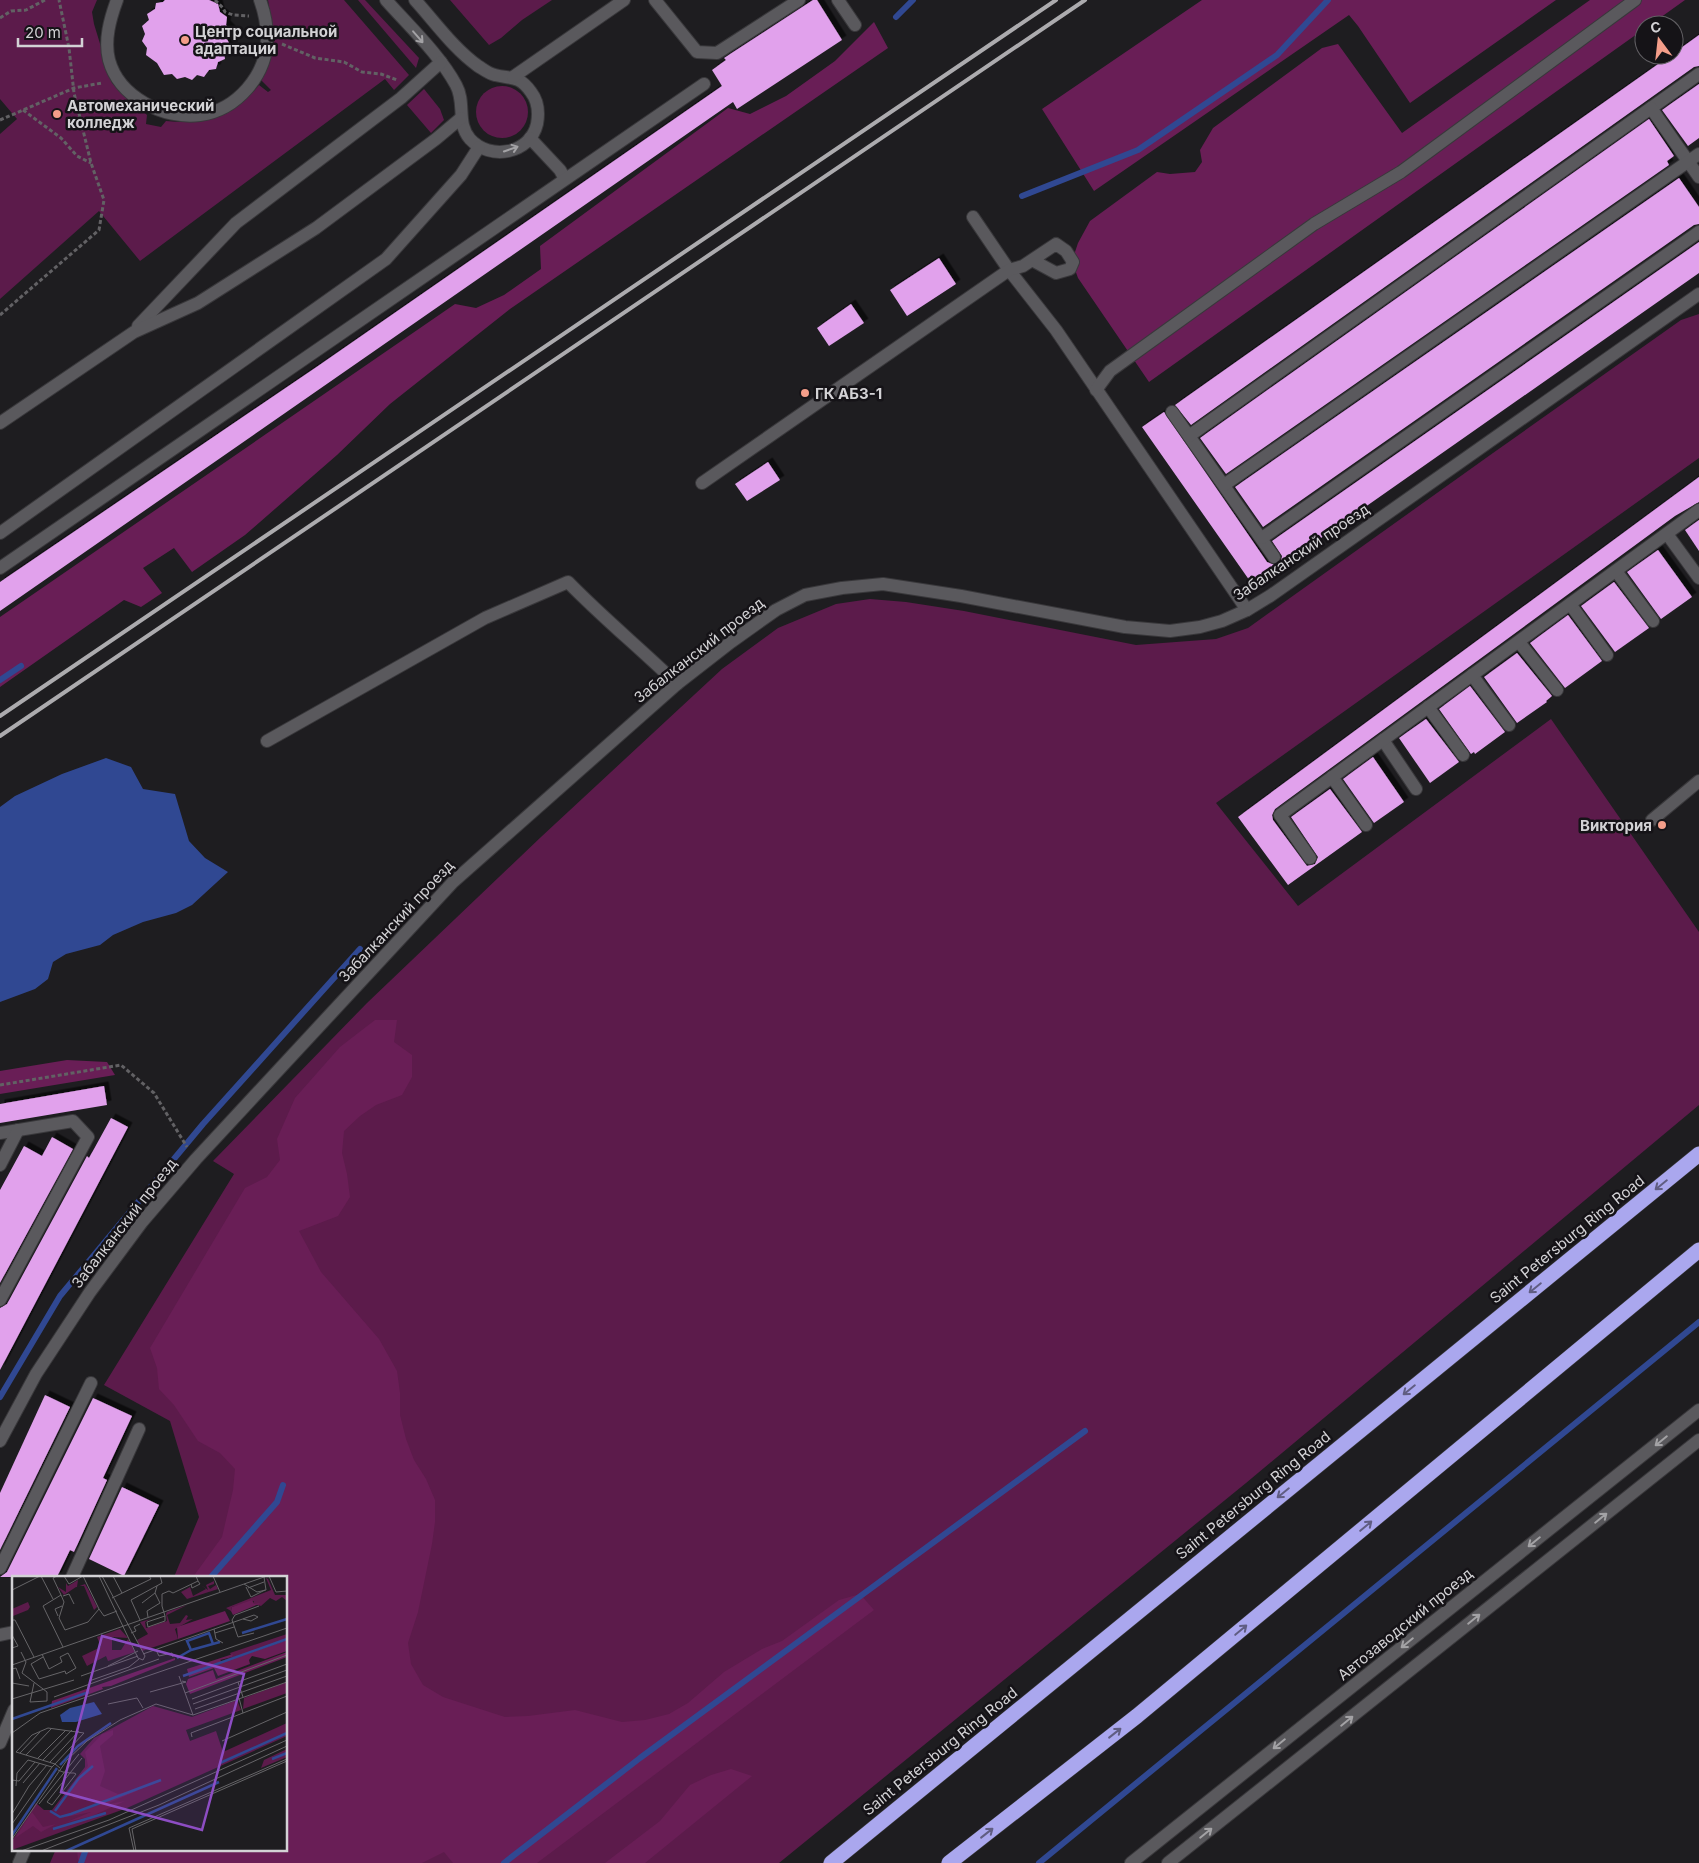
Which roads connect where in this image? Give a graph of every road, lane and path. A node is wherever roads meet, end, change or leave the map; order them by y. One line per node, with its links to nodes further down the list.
1 (45, 0): 14 (path)
2 (59, 0): 22 (path)
3 (117, 0): 16 (street)
4 (215, 0): 13 (path)
5 (260, 0): 16 (street)
6 (386, 0): 17 (street, one-way to 17)
7 (415, 0): 19 (street)
8 (624, 0): 19 (street)
9 (655, 0): 10 (street)
10 (799, 0)
11 (838, 0): 15 (street)
12 (1634, 0): 42 (street)
13 (254, 15)
14 (0, 18)
15 (855, 25)
16 (267, 38): 23 (path)
17 (440, 62): 23 (street); 26 (street)
18 (1699, 74): 24 (street)
19 (512, 77): 28 (street)
20 (107, 82): 22 (path)
21 (704, 84): 34 (street)
22 (74, 88): 25 (path); 32 (path)
23 (408, 92): 41 (street)
24 (1651, 108): 31 (street); 45 (street)
25 (22, 110): 27 (path); 32 (path)
26 (461, 118): 29 (street); 41 (street)
27 (0, 120)
28 (530, 138): 29 (street, one-way to 28); 34 (street)
29 (479, 147): 49 (street)
30 (1699, 154): 31 (street)
31 (1688, 162): 33 (street); 47 (street)
32 (91, 163): 40 (path)
33 (1699, 177)
34 (565, 179): 53 (street)
35 (973, 217): 38 (street)
36 (1699, 232): 51 (street)
37 (1032, 260): 38 (street)
38 (1009, 270): 42 (street); 46 (street)
39 (1699, 294): 57 (street, Забалканский проезд)
40 (0, 315)
41 (134, 332): 44 (street)
42 (1096, 390): 57 (street)
43 (1172, 412): 45 (street)
44 (0, 423)
45 (1189, 436): 47 (street)
46 (702, 483)
47 (1224, 485): 51 (street)
48 (1699, 510): 50 (street)
49 (0, 534)
50 (1667, 534): 54 (street); 55 (street)
51 (1262, 538): 52 (street)
52 (1274, 557)
53 (0, 568)
54 (1616, 571): 56 (street); 58 (street)
55 (1699, 578)
56 (1570, 604): 59 (street); 60 (street)
57 (1247, 610): 62 (street, Забалканский проезд)
58 (1653, 621)
59 (1519, 642): 61 (street); 63 (street)
60 (1607, 655)
61 (1472, 676): 64 (street); 65 (street)
62 (677, 684): 66 (street); 87 (street, Забалканский проезд)
63 (1557, 690)
64 (1428, 708): 67 (street); 68 (street)
65 (1509, 725)
66 (267, 740)
67 (1383, 740): 69 (street); 71 (street)
68 (1463, 754)
69 (1332, 777): 73 (street); 74 (street)
70 (1699, 781): 72 (street)
71 (1416, 788)
72 (1652, 820)
73 (1366, 825)
74 (1310, 858)
75 (0, 1085): 78 (path)
76 (18, 1130): 77 (street); 80 (street); 82 (street)
77 (0, 1134)
78 (182, 1140)
79 (1699, 1154): 94 (highway, Saint Petersburg Ring Road, one-way to 94)
80 (0, 1165)
81 (1699, 1250): 95 (highway, one-way to 81)
82 (0, 1300)
83 (91, 1383): 88 (street)
84 (1699, 1410): 96 (street, Автозаводский проезд, one-way to 96)
85 (139, 1429): 89 (street)
86 (1699, 1440): 97 (street, one-way to 86)
87 (0, 1441)
88 (0, 1568)
89 (72, 1576)
90 (12, 1715): 91 (street)
91 (0, 1743)
92 (25, 1850): 93 (street)
93 (19, 1863)
94 (830, 1863)
95 (949, 1863)
96 (1130, 1863)
97 (1168, 1863)

